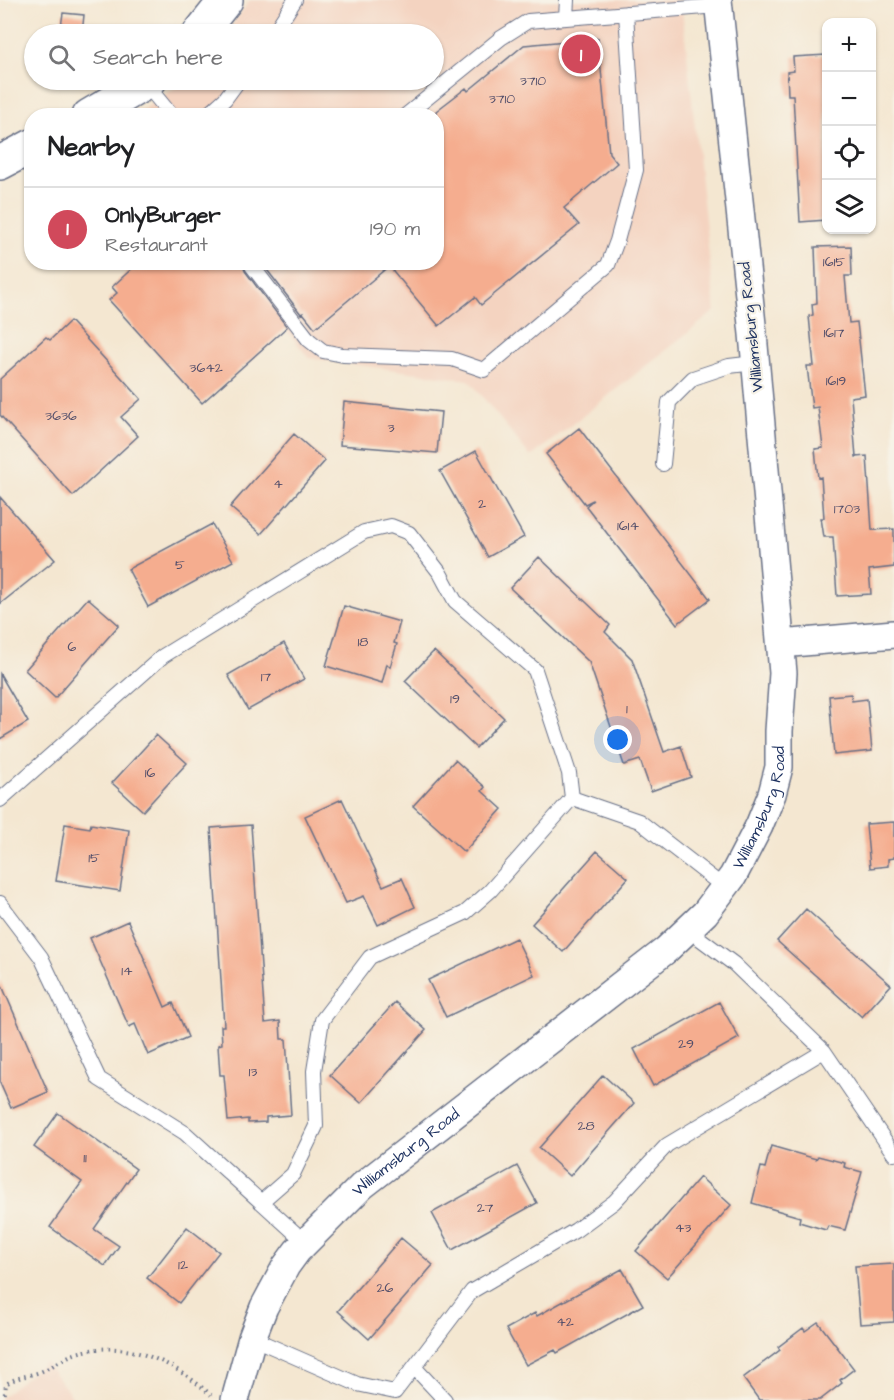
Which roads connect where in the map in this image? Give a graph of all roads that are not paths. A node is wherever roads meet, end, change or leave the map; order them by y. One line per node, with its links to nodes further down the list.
1 (226, 0): 7 (street)
2 (295, 0): 8 (lane)
3 (567, 0): 6 (lane)
4 (718, 3): 5 (lane); 21 (street, Williamsburg Road)
5 (626, 13): 6 (lane); 20 (lane)
6 (566, 17): 9 (lane)
7 (207, 24)
8 (279, 24)
9 (444, 85)
10 (132, 90): 14 (street)
11 (153, 90): 15 (lane)
12 (232, 90): 16 (lane)
13 (437, 90): 17 (lane)
14 (102, 108)
15 (166, 108)
16 (215, 108)
17 (415, 108)
18 (24, 150): 19 (street)
19 (0, 163)
20 (255, 270)
21 (756, 363): 22 (lane); 24 (street, Williamsburg Road)
22 (663, 465)
23 (894, 634): 24 (street)
24 (781, 644): 27 (street, Williamsburg Road)
25 (572, 798): 26 (lane); 27 (lane); 32 (lane)
26 (0, 800)
27 (725, 888): 29 (street, Williamsburg Road)
28 (0, 903): 32 (lane)
29 (687, 929): 30 (lane); 33 (street, Williamsburg Road)
30 (824, 1052): 31 (lane); 35 (lane)
31 (894, 1154)
32 (261, 1202): 33 (lane)
33 (305, 1242): 34 (street, Williamsburg Road)
34 (252, 1338): 35 (lane); 36 (street, Williamsburg Road)
35 (414, 1368): 37 (lane)
36 (235, 1400)
37 (445, 1400)

